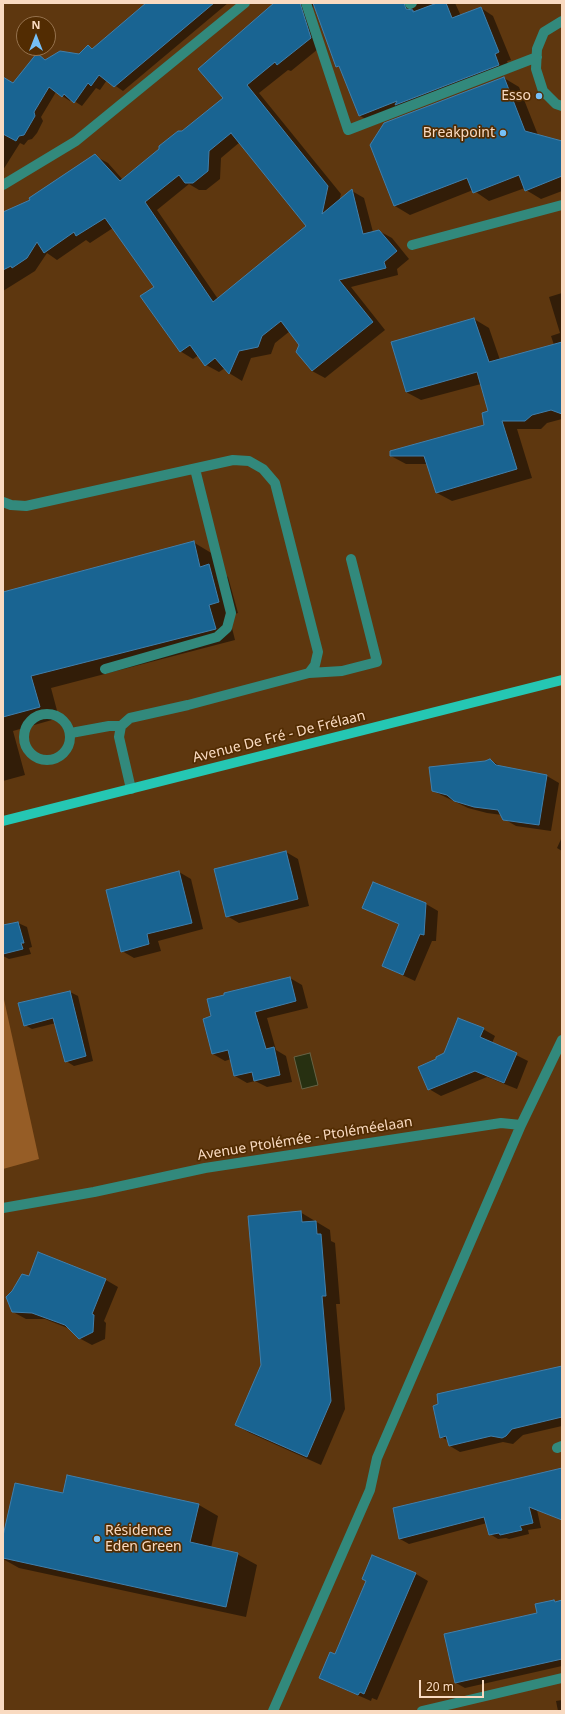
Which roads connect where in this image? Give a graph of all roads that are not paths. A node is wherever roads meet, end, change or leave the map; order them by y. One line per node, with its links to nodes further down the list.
1 (245, 3): 6 (street)
2 (306, 3): 4 (street)
3 (562, 21): 4 (street)
4 (537, 57): 5 (street)
5 (562, 106)
6 (3, 185)
7 (562, 205): 8 (street)
8 (412, 245)
9 (195, 469): 10 (street); 12 (street); 13 (street)
10 (3, 502)
11 (351, 560): 13 (street)
12 (105, 669)
13 (309, 673): 15 (street)
14 (562, 680): 17 (main road, Avenue De Fré - De Frélaan)
15 (121, 726): 16 (street); 17 (street)
16 (71, 734): 16 (street)
17 (131, 789): 18 (main road, Avenue De Fré - De Frélaan)
18 (3, 821)
19 (562, 1040): 20 (street)
20 (521, 1125): 21 (street, Avenue Ptolémée - Ptoléméelaan); 23 (street)
21 (3, 1208)
22 (562, 1678): 24 (street)
23 (273, 1711)
24 (422, 1711)

